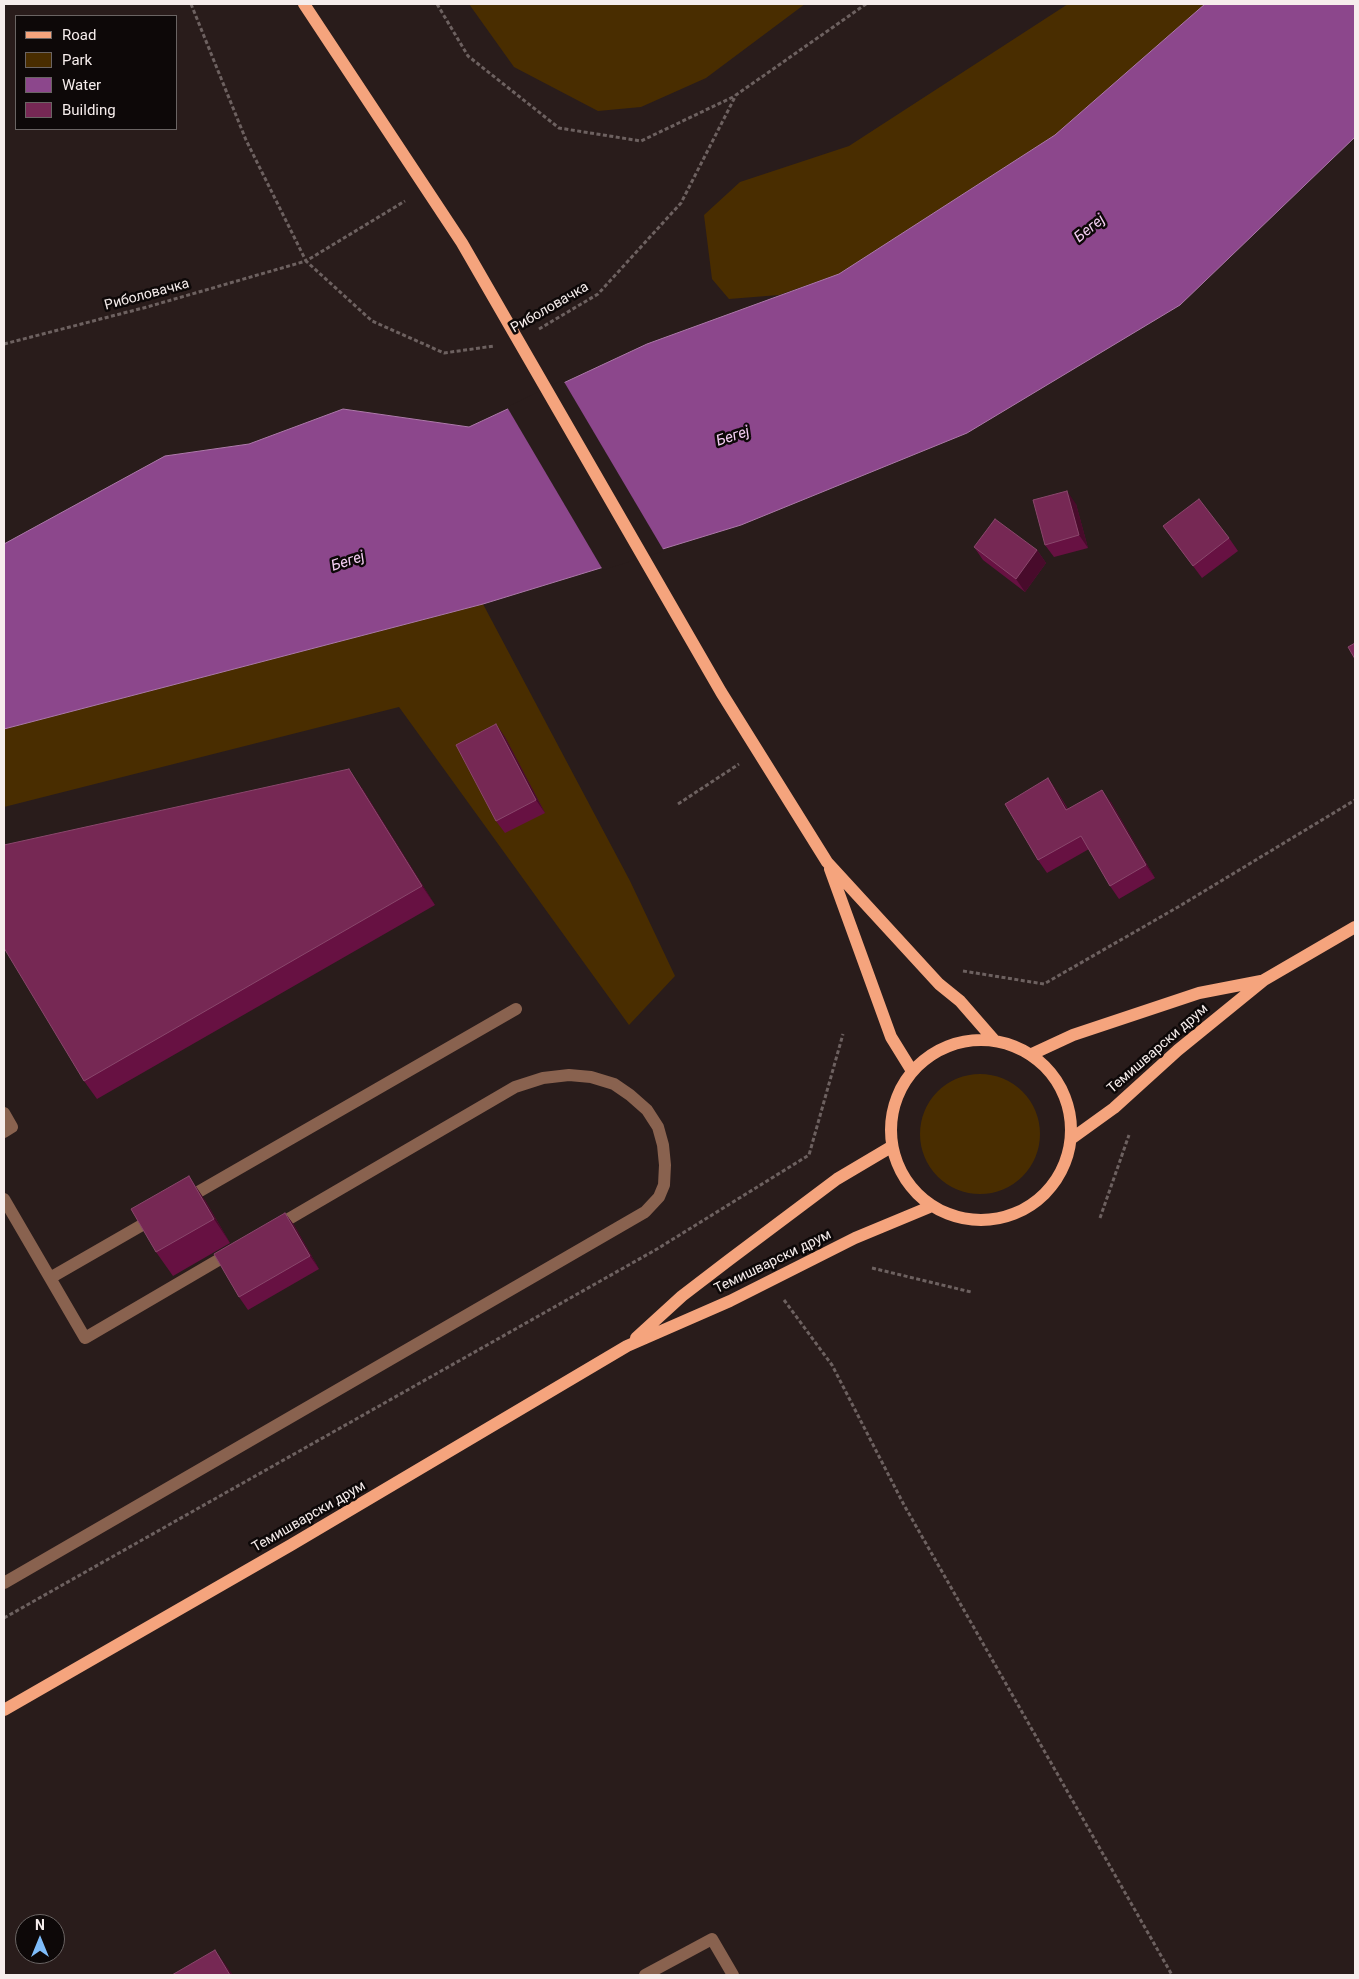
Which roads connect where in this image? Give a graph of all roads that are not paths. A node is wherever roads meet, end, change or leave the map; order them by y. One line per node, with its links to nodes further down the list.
1 (304, 4): 2 (main road)
2 (827, 862): 6 (main road); 8 (main road)
3 (1355, 927): 4 (main road, Темишварски друм)
4 (1264, 980): 7 (main road, Темишварски друм); 11 (main road, Темишварски друм)
5 (516, 1009): 17 (lane)
6 (994, 1040): 7 (main road); 8 (main road)
7 (1032, 1054): 11 (main road)
8 (912, 1071): 12 (main road)
9 (4, 1112): 10 (lane)
10 (4, 1132)
11 (1071, 1139): 14 (main road)
12 (891, 1147): 14 (main road); 18 (main road, Темишварски друм)
13 (4, 1199): 17 (lane)
14 (932, 1206): 18 (main road, Темишварски друм)
15 (266, 1232): 19 (lane)
16 (240, 1248): 17 (lane)
17 (50, 1278)
18 (627, 1346): 20 (main road, Темишварски друм)
19 (4, 1582)
20 (4, 1710)
21 (645, 1975): 22 (lane)
22 (733, 1975)

